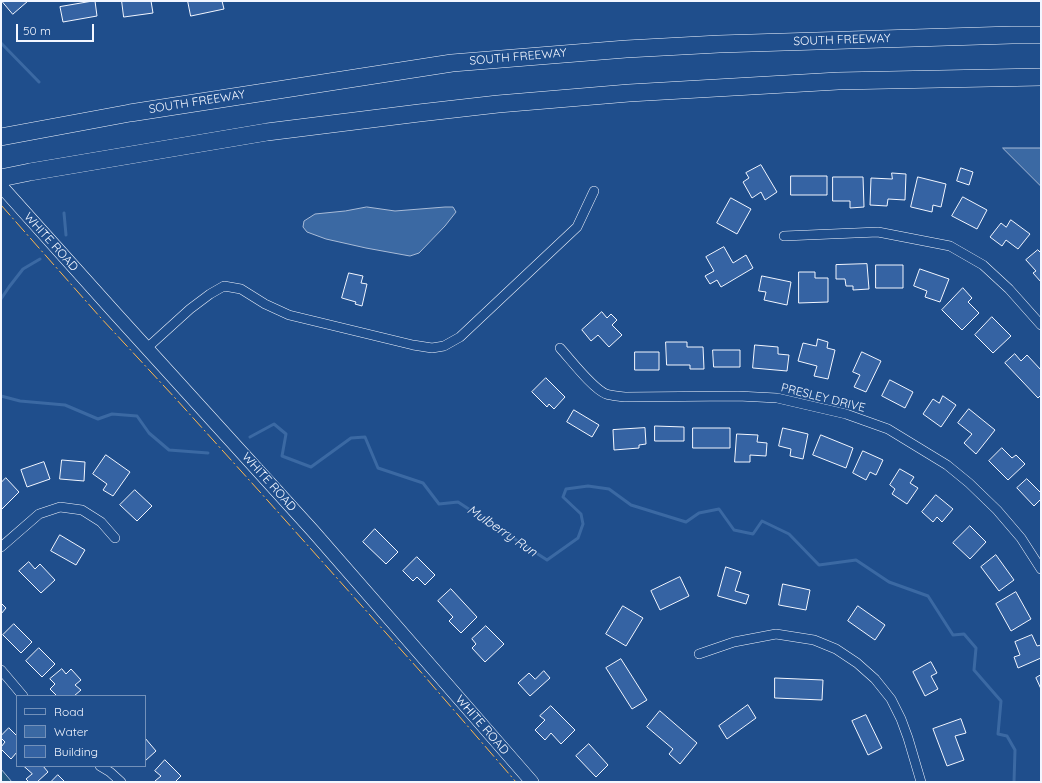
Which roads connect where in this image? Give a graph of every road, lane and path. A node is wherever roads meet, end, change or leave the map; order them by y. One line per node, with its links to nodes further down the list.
1 (1041, 35): 3 (highway, SOUTH FREEWAY)
2 (1041, 77): 4 (highway)
3 (1, 137)
4 (1, 178)
5 (1, 186): 9 (street, WHITE ROAD)
6 (594, 191): 9 (street)
7 (784, 236): 8 (street)
8 (1041, 325)
9 (147, 348): 19 (street, WHITE ROAD)
10 (560, 348): 13 (street, PRESLEY DRIVE)
11 (115, 538): 12 (street)
12 (1, 547)
13 (1041, 569)
14 (699, 654): 20 (street)
15 (1, 670): 16 (street)
16 (22, 695)
17 (102, 767): 18 (street)
18 (121, 782)
19 (532, 782)
20 (921, 782)

